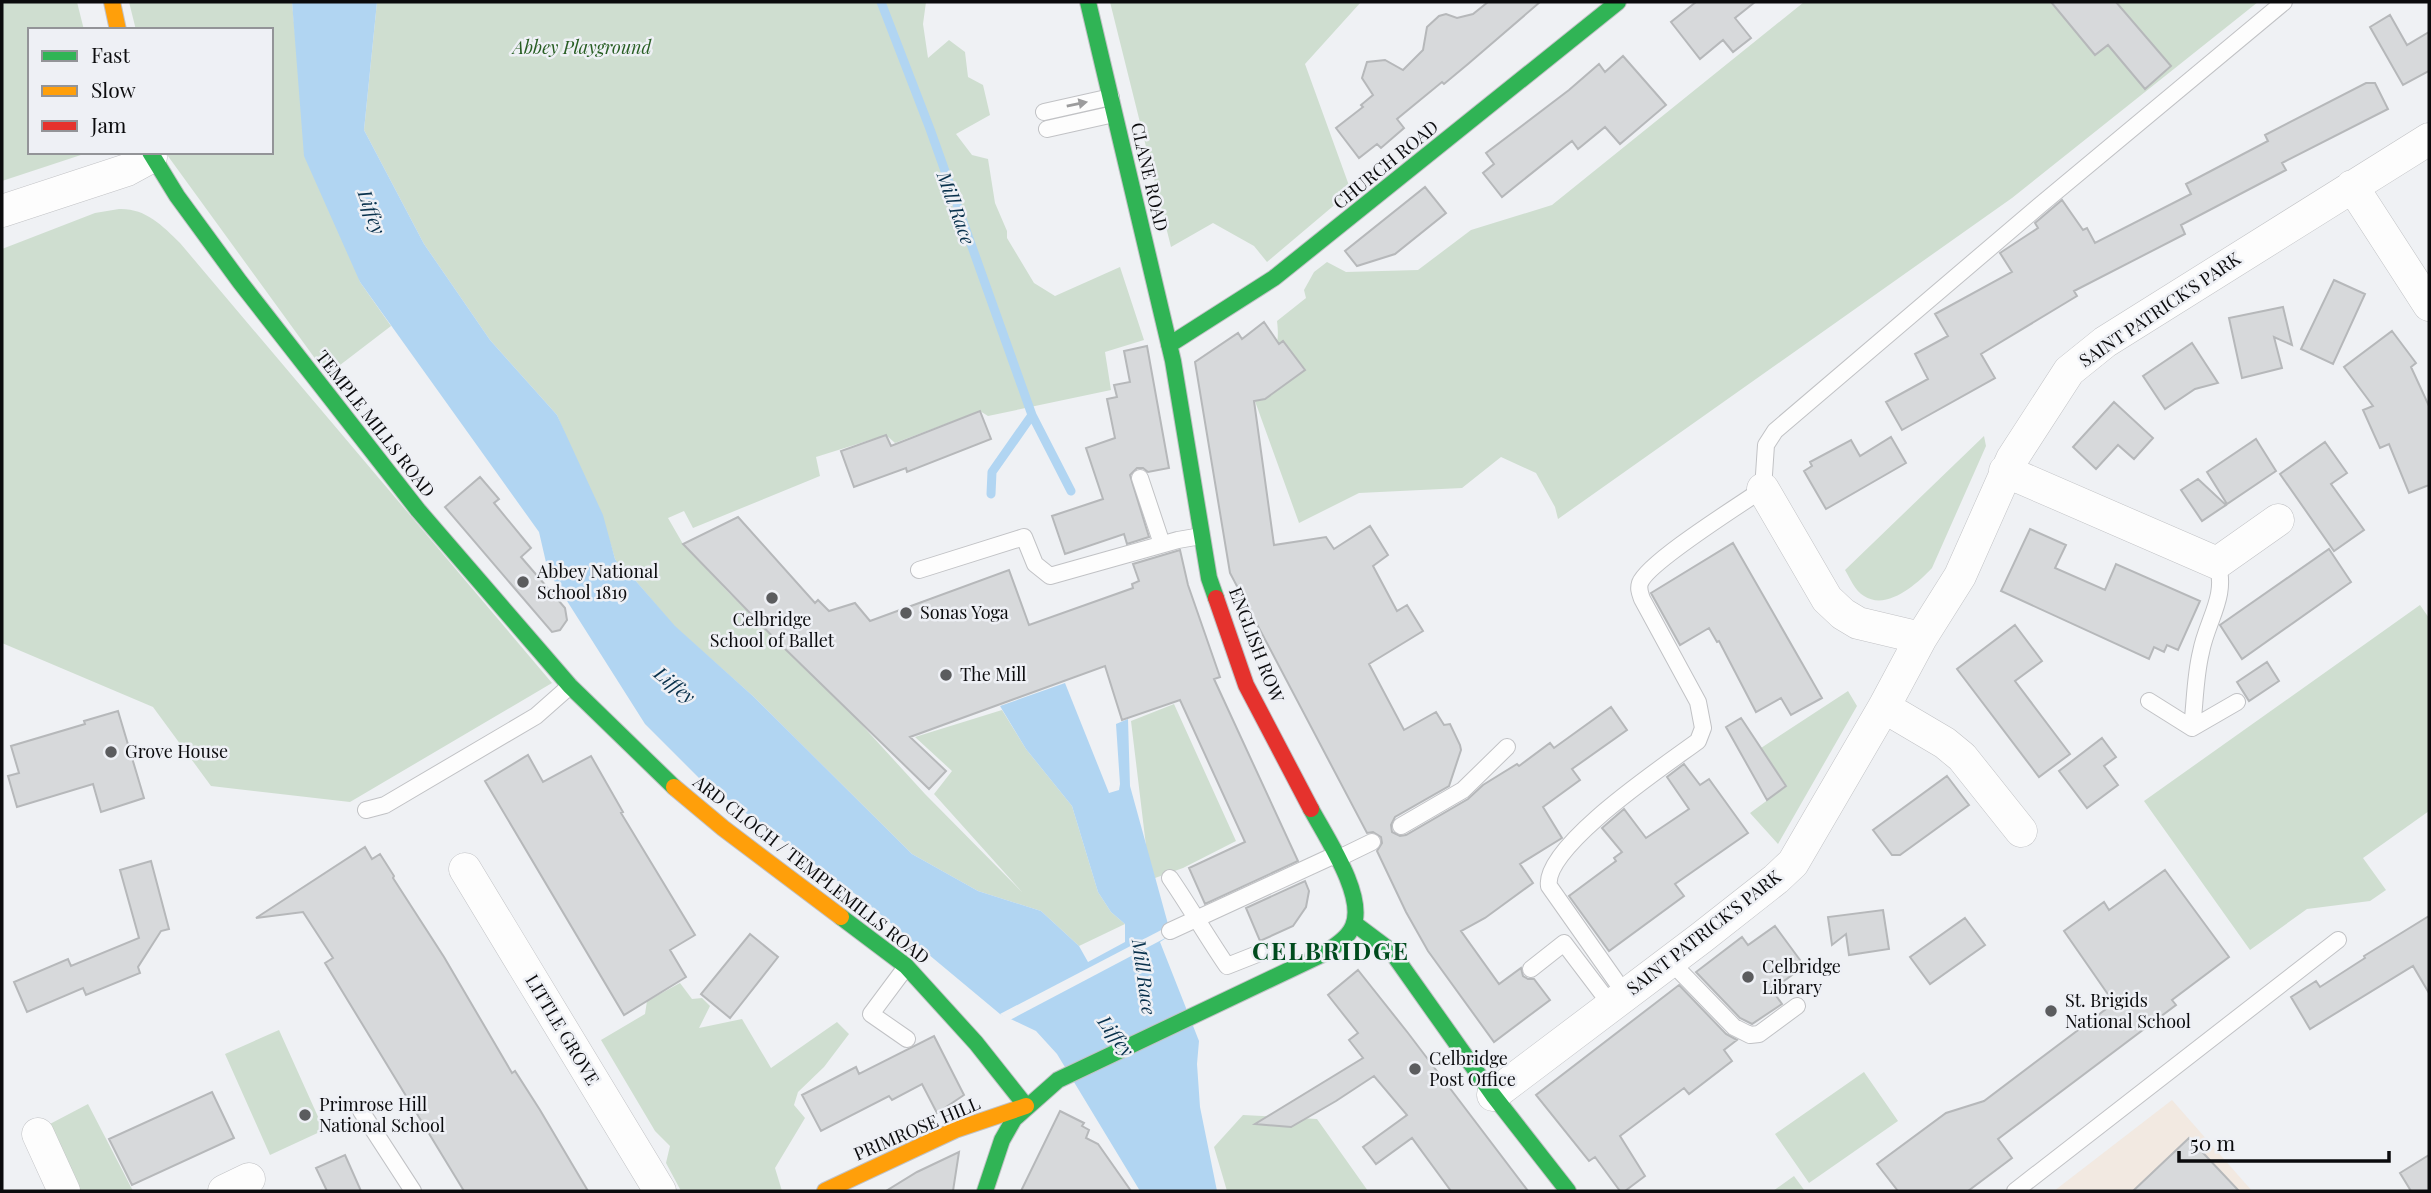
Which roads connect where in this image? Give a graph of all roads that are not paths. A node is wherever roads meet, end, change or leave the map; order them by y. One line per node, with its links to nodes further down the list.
1 (112, 2): 5 (main road)
2 (1088, 2): 6 (main road, CLANE ROAD)
3 (1618, 2): 15 (main road, CHURCH ROAD)
4 (2284, 2): 19 (lane)
5 (118, 28)
6 (1111, 97): 7 (lane, one-way to 6); 8 (main road, CLANE ROAD)
7 (1044, 112)
8 (1114, 114): 9 (lane); 15 (main road, CLANE ROAD)
9 (1047, 129)
10 (2429, 139): 12 (street, SAINT PATRICK'S PARK)
11 (150, 154): 13 (street); 26 (main road, TEMPLE MILLS ROAD)
12 (2352, 186): 14 (street); 17 (street, SAINT PATRICK'S PARK)
13 (2, 211)
14 (2429, 305)
15 (1169, 345): 16 (main road, CLANE ROAD)
16 (1172, 361): 21 (main road, ENGLISH ROW)
17 (2006, 471): 23 (street); 25 (street, SAINT PATRICK'S PARK)
18 (1140, 478): 22 (lane)
19 (1763, 489): 25 (street); 48 (lane)
20 (2278, 520): 23 (street)
21 (1201, 536): 22 (lane); 37 (main road, ENGLISH ROW)
22 (1163, 544): 24 (lane)
23 (2217, 563): 31 (lane)
24 (919, 570)
25 (1921, 638): 30 (street, SAINT PATRICK'S PARK)
26 (570, 686): 29 (main road, TEMPLE MILLS ROAD); 33 (lane)
27 (2149, 701): 31 (lane)
28 (2237, 702): 31 (lane)
29 (589, 706): 46 (main road, ARD CLOCH / TEMPLEMILLS ROAD)
30 (1884, 707): 35 (street); 45 (street, SAINT PATRICK'S PARK)
31 (2192, 728)
32 (1507, 747): 34 (lane)
33 (366, 810)
34 (1401, 826)
35 (2021, 831)
36 (1372, 842): 37 (lane)
37 (1336, 857): 40 (lane); 41 (main road, ENGLISH ROW)
38 (465, 869): 57 (street, LITTLE GROVE)
39 (1170, 878): 40 (lane)
40 (1197, 917): 42 (lane); 44 (lane)
41 (1354, 924): 51 (main road); 52 (main road)
42 (1170, 931)
43 (2338, 940): 61 (lane)
44 (1265, 951)
45 (1670, 961): 48 (street, SAINT PATRICK'S PARK); 49 (lane)
46 (906, 966): 50 (lane); 52 (main road, ARD CLOCH / TEMPLEMILLS ROAD)
47 (1531, 969): 48 (lane)
48 (1618, 999): 51 (street, SAINT PATRICK'S PARK)
49 (1797, 1006)
50 (907, 1039)
51 (1493, 1095): 60 (main road)
52 (1026, 1106): 58 (main road, PRIMROSE HILL); 59 (main road)
53 (361, 1111): 56 (lane)
54 (38, 1134): 55 (street)
55 (64, 1191)
56 (413, 1191)
57 (660, 1191)
58 (825, 1191)
59 (985, 1191)
60 (1568, 1191)
61 (2015, 1191)

